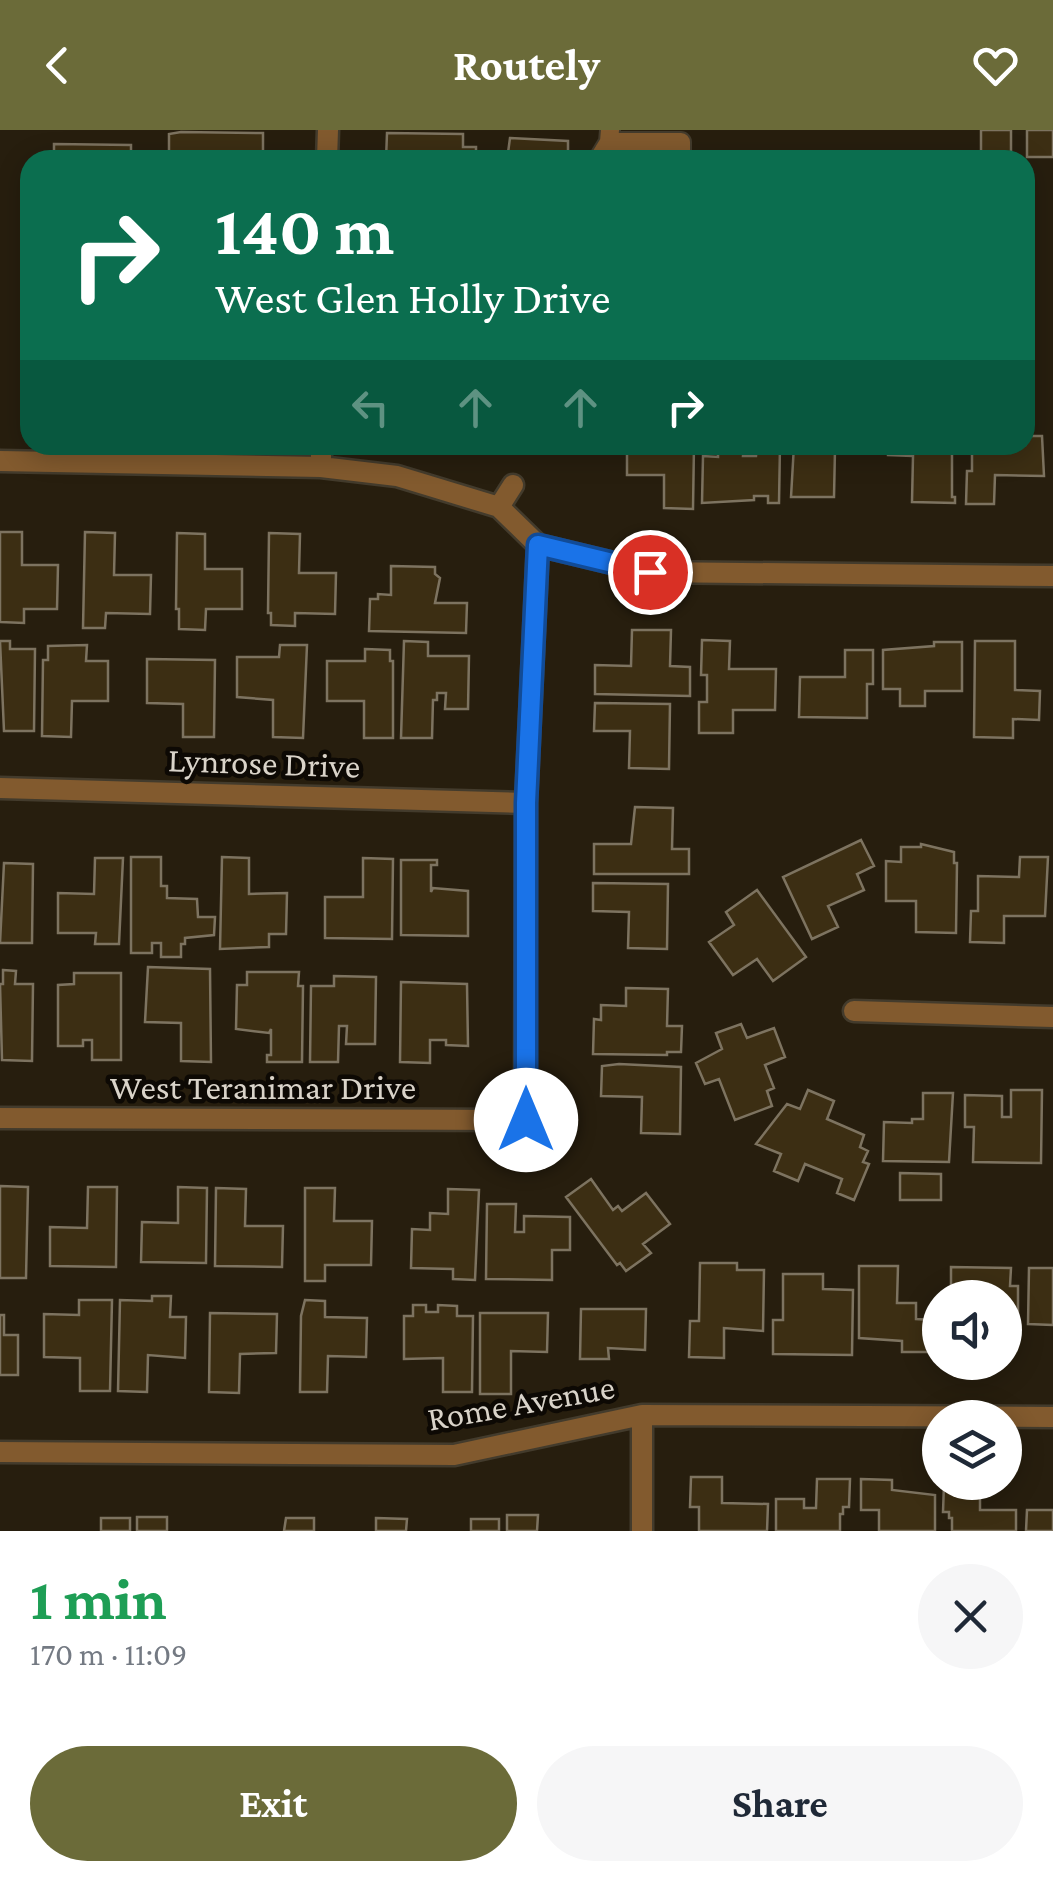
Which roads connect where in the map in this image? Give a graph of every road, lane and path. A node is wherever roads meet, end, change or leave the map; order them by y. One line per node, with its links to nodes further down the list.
1 (610, 136): 2 (lane)
2 (682, 150)
3 (321, 455): 5 (street)
4 (0, 462): 5 (street)
5 (321, 467): 7 (street)
6 (513, 485): 7 (street)
7 (499, 508): 8 (street)
8 (538, 545): 9 (street); 11 (street)
9 (1053, 576)
10 (0, 788): 11 (street, Lynrose Drive)
11 (526, 803): 14 (street, West Teranimar Drive)
12 (854, 1011): 13 (street)
13 (1053, 1017)
14 (0, 1118)
15 (642, 1415): 16 (street, Rome Avenue); 17 (street, Rome Avenue); 18 (street)
16 (1053, 1417)
17 (0, 1452)
18 (642, 1531)

